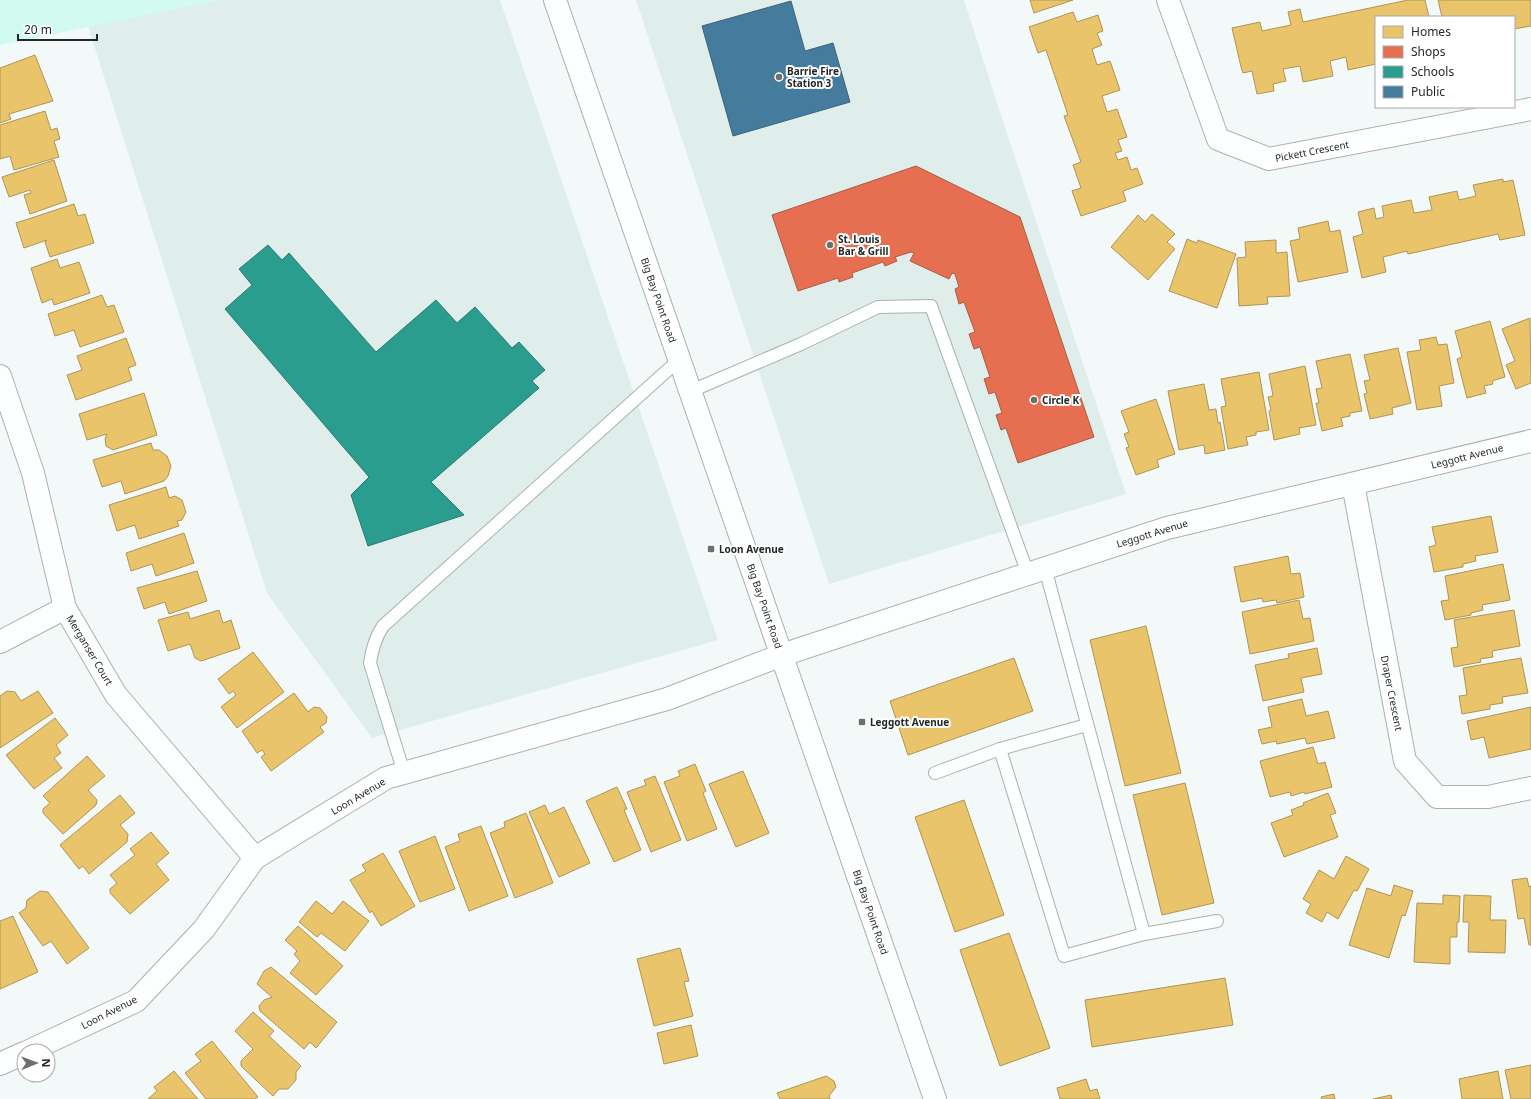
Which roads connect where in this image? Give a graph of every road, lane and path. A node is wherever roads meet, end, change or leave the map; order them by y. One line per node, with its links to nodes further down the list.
1 (555, 0): 4 (street, Big Bay Point Road)
2 (1168, 0): 3 (street, Pickett Crescent)
3 (1531, 109)
4 (680, 359): 6 (street, Big Bay Point Road); 15 (lane)
5 (0, 376): 10 (street, Merganser Court)
6 (691, 391): 9 (lane); 12 (street, Big Bay Point Road)
7 (1531, 441): 8 (street, Leggott Avenue)
8 (1353, 484): 9 (street, Leggott Avenue); 17 (street, Draper Crescent)
9 (1037, 571): 12 (street, Leggott Avenue); 13 (lane)
10 (65, 608): 11 (street); 18 (street, Merganser Court)
11 (0, 642)
12 (782, 655): 15 (street, Loon Avenue); 24 (street, Big Bay Point Road)
13 (1087, 724): 14 (lane); 20 (lane)
14 (1000, 749): 16 (lane); 20 (lane)
15 (404, 773): 18 (street, Loon Avenue)
16 (935, 773)
17 (1531, 788)
18 (255, 858): 21 (street, Loon Avenue)
19 (1217, 921): 20 (lane)
20 (1144, 934)
21 (46, 1043)
22 (16, 1057): 23 (street)
23 (0, 1064)
24 (935, 1099)

